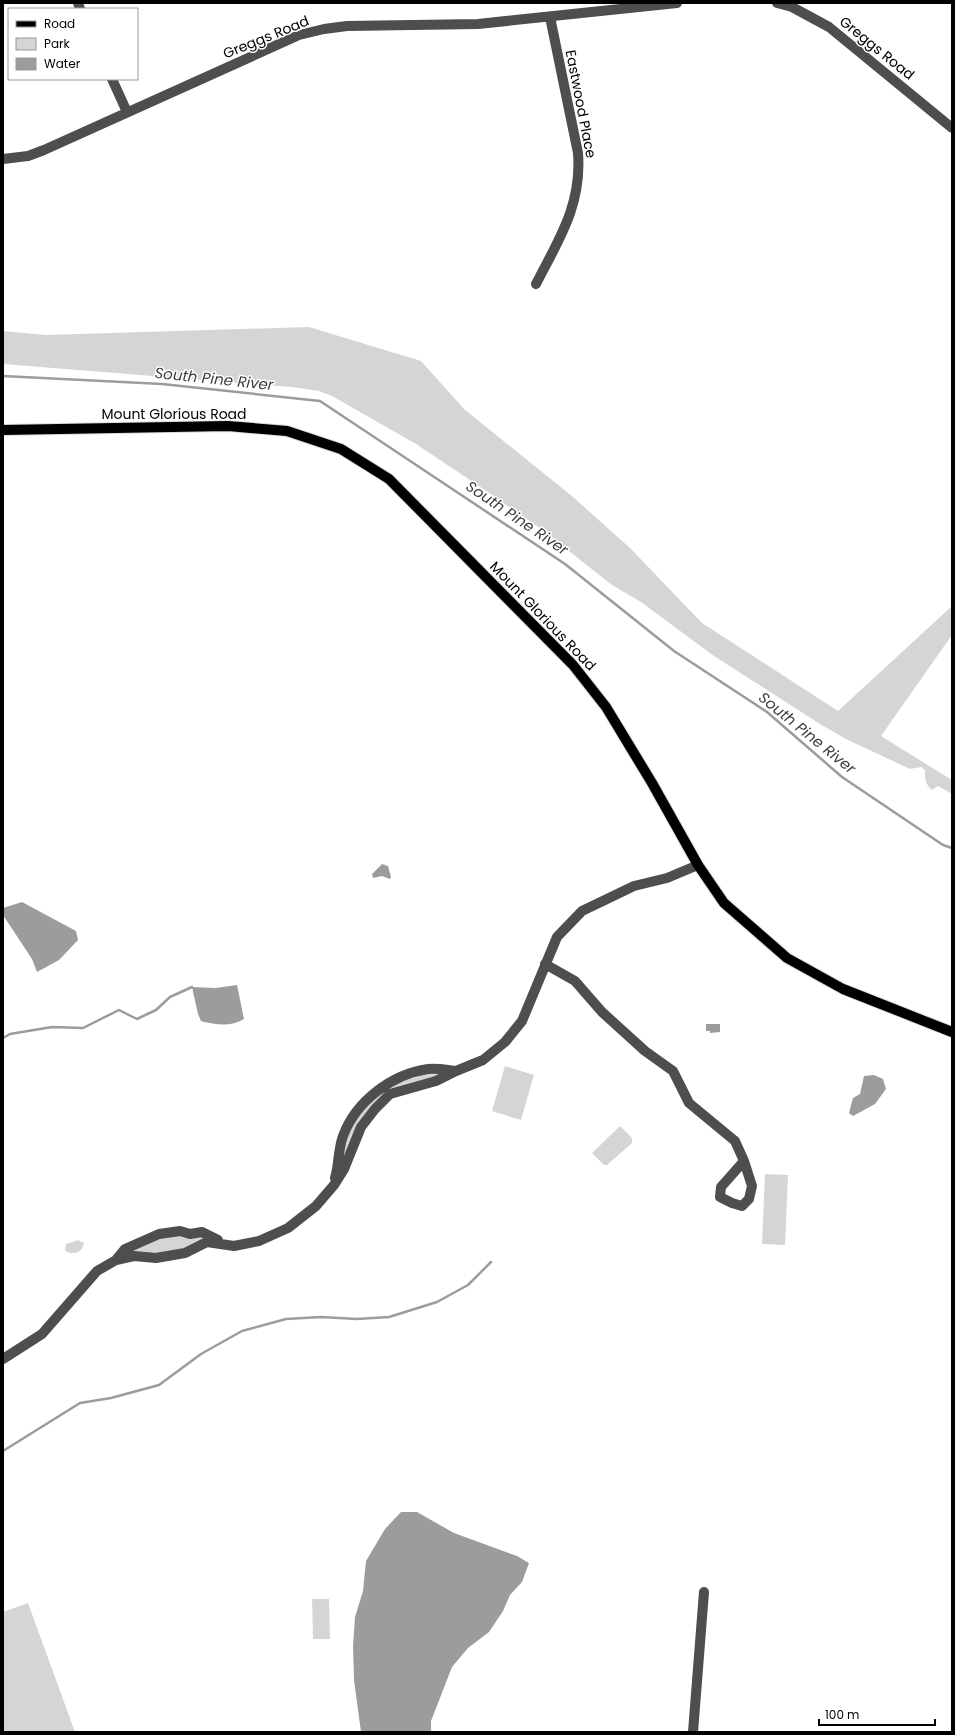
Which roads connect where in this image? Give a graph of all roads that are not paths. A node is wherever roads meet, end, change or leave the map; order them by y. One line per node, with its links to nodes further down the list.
1 (677, 3): 3 (street, Greggs Road)
2 (777, 3): 6 (street, Greggs Road)
3 (550, 17): 5 (street, Greggs Road); 8 (street, Eastwood Place)
4 (112, 80): 5 (street)
5 (127, 112): 7 (street, Greggs Road)
6 (952, 128)
7 (3, 159)
8 (536, 284)
9 (3, 430): 10 (main road, Mount Glorious Road)
10 (698, 865): 11 (street); 12 (main road, Mount Glorious Road)
11 (545, 964): 13 (street); 16 (street)
12 (952, 1032)
13 (456, 1070): 14 (street); 15 (street)
14 (359, 1109): 15 (street); 17 (street)
15 (368, 1117): 17 (street)
16 (744, 1160)
17 (334, 1185): 18 (street)
18 (221, 1244): 19 (street); 19 (street)
19 (116, 1260): 20 (street)
20 (3, 1359)
21 (704, 1592): 22 (street)
22 (693, 1732)

